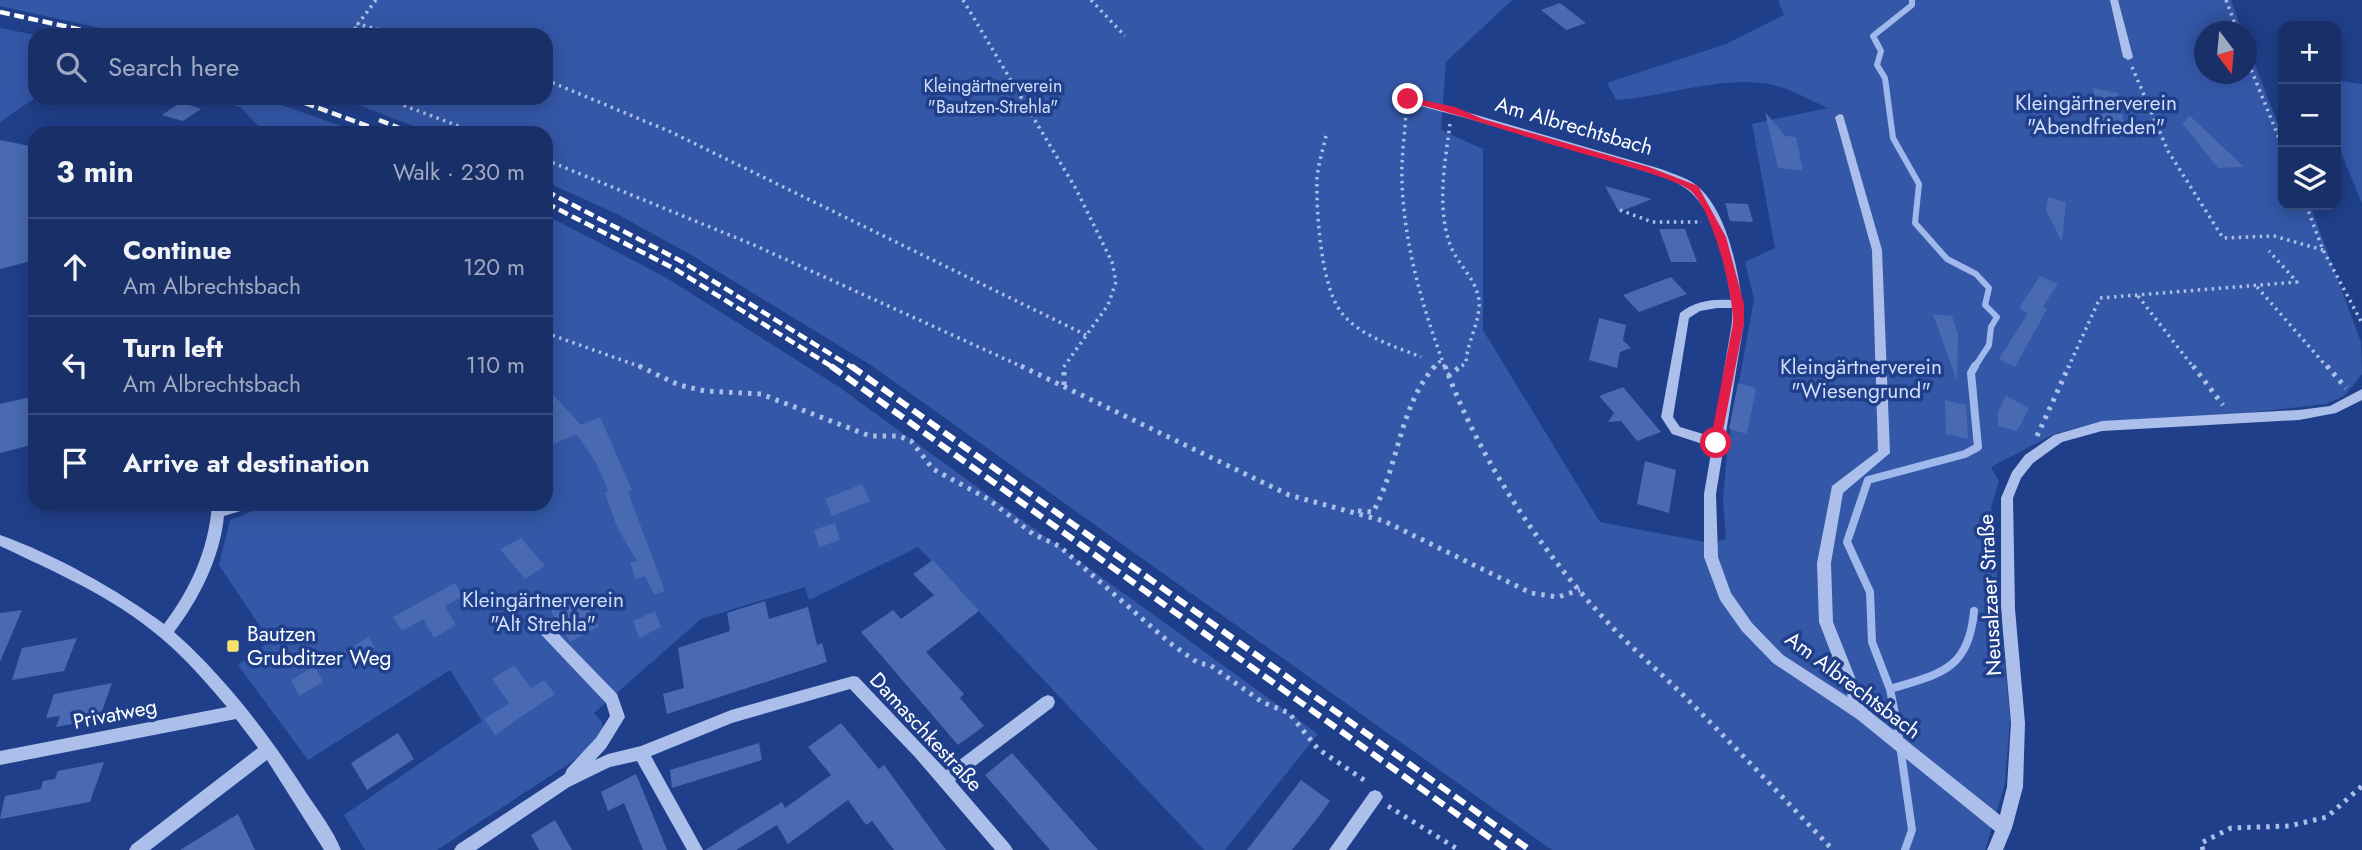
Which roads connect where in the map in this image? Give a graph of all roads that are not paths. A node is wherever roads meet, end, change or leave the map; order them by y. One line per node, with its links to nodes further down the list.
1 (2114, 0): 2 (street)
2 (2128, 57)
3 (1404, 99): 5 (street, Am Albrechtsbach)
4 (1840, 117): 14 (street)
5 (1738, 304): 7 (street, Am Albrechtsbach); 7 (street)
6 (2359, 397): 23 (street, Neusalzaer Straße)
7 (1716, 443): 14 (street, Am Albrechtsbach)
8 (218, 511): 11 (street)
9 (0, 540): 11 (street)
10 (539, 623): 21 (street)
11 (165, 633): 13 (street)
12 (1048, 702): 20 (street)
13 (237, 712): 16 (street); 19 (street, Privatweg)
14 (1862, 714): 15 (street, Am Albrechtsbach)
15 (1886, 735): 18 (street, Am Albrechtsbach)
16 (268, 750): 24 (street); 25 (street)
17 (641, 753): 20 (street, Damaschkestraße); 21 (street, Damaschkestraße); 27 (street)
18 (1909, 754): 23 (street, Am Albrechtsbach)
19 (0, 758)
20 (945, 780): 28 (street, Damaschkestraße)
21 (564, 782): 26 (street, Damaschkestraße)
22 (1375, 797): 29 (street)
23 (2004, 828): 30 (street)
24 (137, 850)
25 (333, 850)
26 (462, 850)
27 (695, 850)
28 (1005, 850)
29 (1337, 850)
30 (1996, 850)

